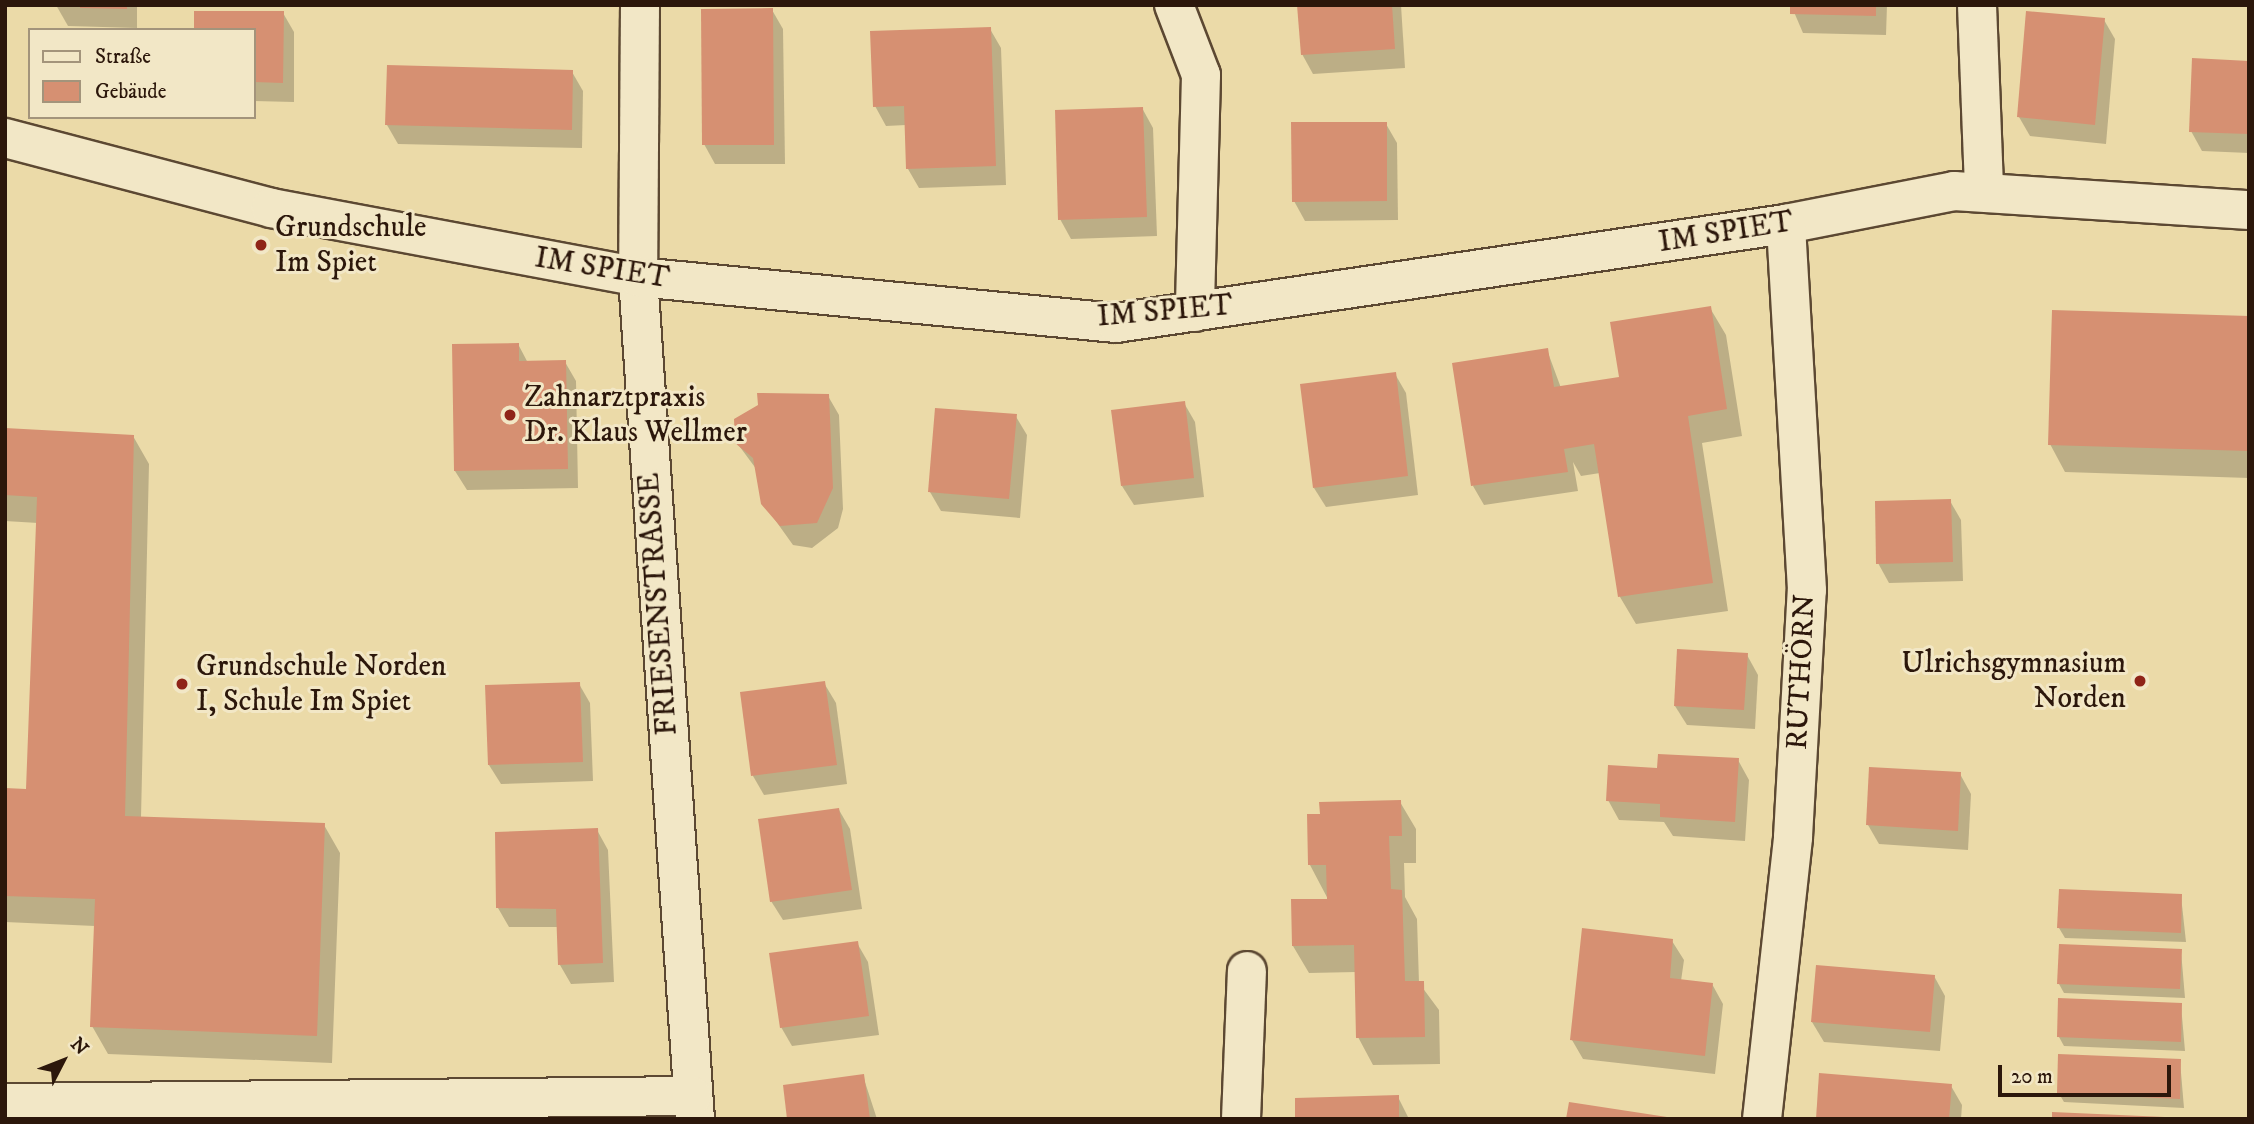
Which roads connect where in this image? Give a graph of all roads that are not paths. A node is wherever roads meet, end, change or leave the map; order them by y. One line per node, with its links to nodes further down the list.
1 (640, 5): 8 (street, FRIESENSTRASSE)
2 (1174, 5): 9 (street)
3 (1977, 5): 5 (street)
4 (5, 138): 8 (street, IM SPIET)
5 (1984, 190): 6 (street, IM SPIET); 7 (street, IM SPIET)
6 (2249, 210)
7 (1786, 225): 9 (street, IM SPIET); 14 (street, RUTHÖRN)
8 (638, 277): 9 (street, IM SPIET); 12 (street, FRIESENSTRASSE)
9 (1195, 313)
10 (1247, 971): 13 (street)
11 (5, 1104): 12 (street)
12 (693, 1107)
13 (1241, 1119)
14 (1762, 1119)

